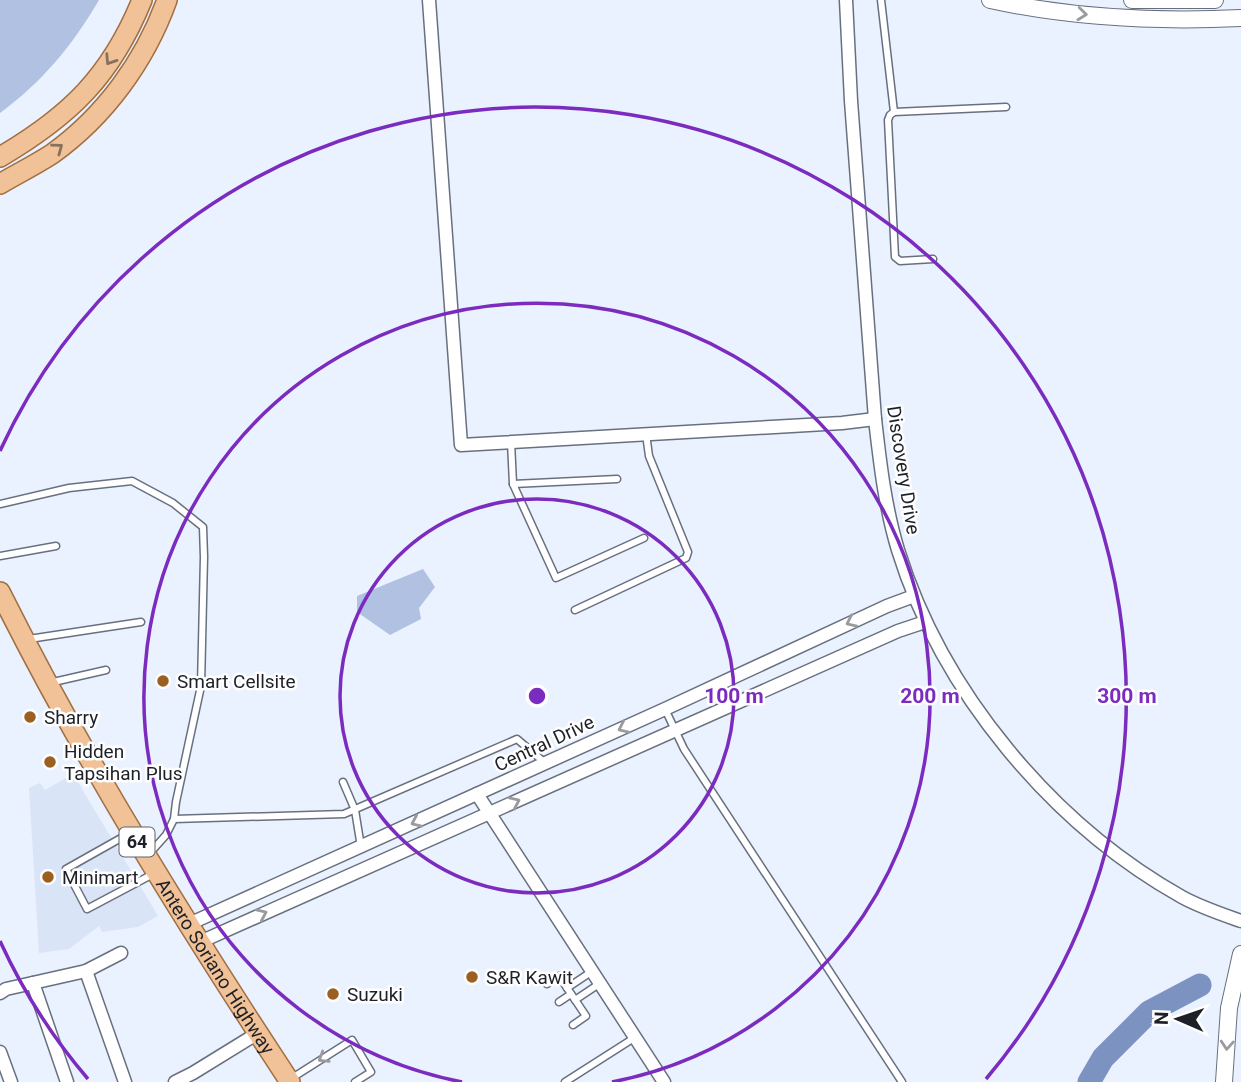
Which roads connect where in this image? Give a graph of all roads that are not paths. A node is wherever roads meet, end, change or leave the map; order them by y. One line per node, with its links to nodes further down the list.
1 (142, 0): 12 (main road, one-way to 12)
2 (167, 0): 13 (main road, one-way to 2)
3 (429, 0): 17 (street)
4 (846, 0): 15 (street, Discovery Drive)
5 (881, 0): 11 (lane)
6 (990, 0): 9 (main road, one-way to 9)
7 (1132, 0): 8 (main road)
8 (1215, 0)
9 (1241, 18)
10 (1006, 107): 11 (lane)
11 (894, 112): 14 (lane)
12 (0, 157)
13 (0, 184)
14 (933, 259)
15 (875, 419): 16 (street); 25 (street, Discovery Drive)
16 (646, 434): 17 (street); 26 (lane)
17 (511, 442): 19 (lane)
18 (617, 479): 19 (lane)
19 (513, 484): 21 (lane)
20 (0, 504): 39 (lane)
21 (644, 538)
22 (56, 546): 23 (lane)
23 (0, 556)
24 (0, 592): 29 (main road, Antero Soriano Highway / 64)
25 (915, 596): 28 (street, Discovery Drive); 32 (street, Central Drive, one-way to 32)
26 (575, 610)
27 (141, 622): 29 (lane)
28 (925, 622): 33 (street); 43 (street, Discovery Drive)
29 (24, 639): 31 (main road, Antero Soriano Highway / 64)
30 (106, 670): 31 (lane)
31 (48, 683): 40 (main road, Antero Soriano Highway / 64)
32 (665, 709): 33 (lane); 34 (street, Central Drive, one-way to 34)
33 (676, 731): 38 (street, one-way to 33); 69 (lane)
34 (546, 763): 36 (street, Central Drive); 37 (lane)
35 (343, 782): 37 (lane)
36 (477, 794): 38 (street); 41 (street, Central Drive, one-way to 41)
37 (355, 810): 39 (lane); 41 (lane)
38 (488, 814): 45 (street, one-way to 38); 49 (street)
39 (174, 819): 42 (lane)
40 (131, 832): 42 (main road, Antero Soriano Highway / 64); 42 (lane)
41 (361, 847): 44 (street, Central Drive)
42 (152, 864): 44 (main road, Antero Soriano Highway / 64)
43 (1241, 921)
44 (189, 924): 45 (main road, Antero Soriano Highway / 64)
45 (200, 942): 58 (main road, Antero Soriano Highway / 64)
46 (121, 953): 48 (street)
47 (1241, 954): 56 (main road)
48 (86, 971): 50 (street); 64 (street)
49 (591, 972): 52 (street); 54 (lane)
50 (33, 983): 53 (street); 63 (street)
51 (547, 984): 54 (lane)
52 (600, 984): 54 (lane); 59 (street)
53 (0, 993)
54 (571, 994): 55 (lane); 57 (lane)
55 (559, 1002)
56 (1235, 1009): 70 (main road, one-way to 70)
57 (573, 1025)
58 (258, 1033): 61 (main road, Antero Soriano Highway / 64); 65 (street)
59 (634, 1038): 67 (lane); 68 (street)
60 (0, 1052): 62 (street)
61 (289, 1081): 66 (lane, one-way to 61)
62 (11, 1082)
63 (67, 1082)
64 (125, 1082)
65 (175, 1082)
66 (355, 1082)
67 (565, 1082)
68 (664, 1082)
69 (902, 1082)
70 (1224, 1082)

